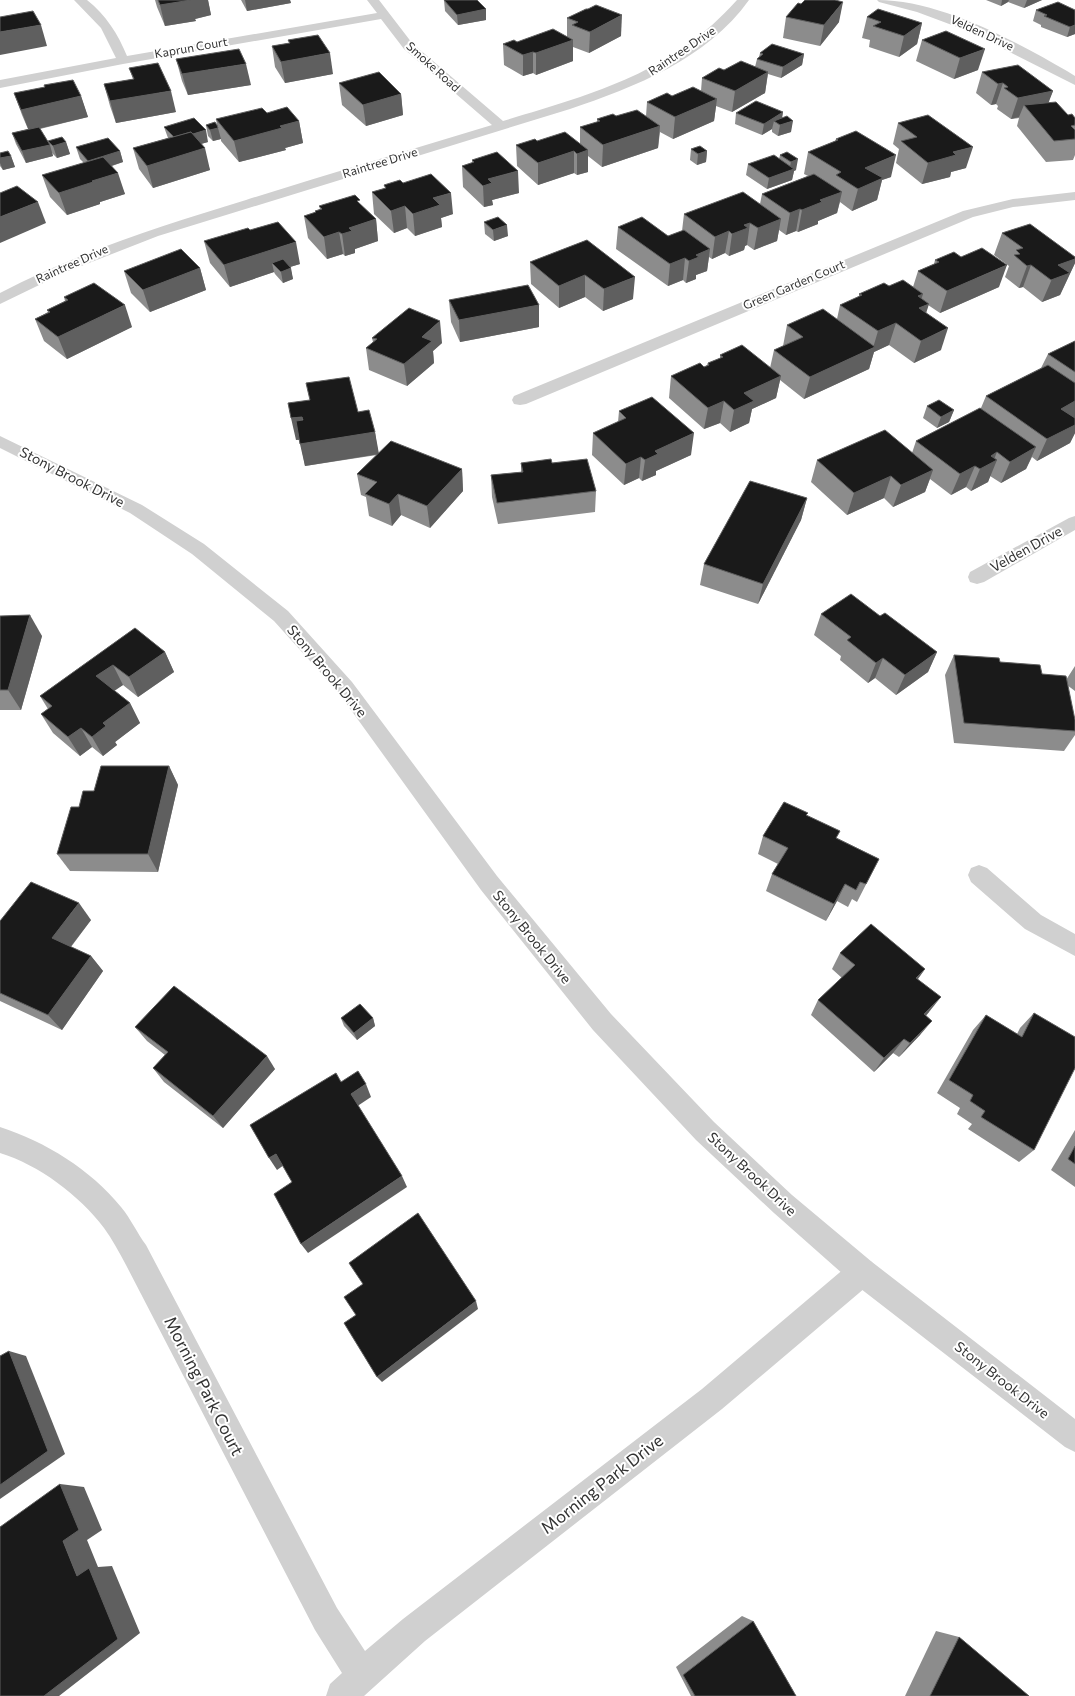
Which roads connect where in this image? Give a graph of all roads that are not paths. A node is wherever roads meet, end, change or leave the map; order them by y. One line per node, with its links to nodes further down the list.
1 (80, 0): 6 (street)
2 (373, 0): 5 (street, Smoke Road)
3 (743, 0): 9 (street, Raintree Drive)
4 (883, 0): 7 (street, Velden Drive)
5 (383, 15): 6 (street, Kaprun Court); 9 (street, Smoke Road)
6 (123, 60): 8 (street, Kaprun Court)
7 (1075, 81)
8 (0, 84)
9 (501, 126): 11 (street, Raintree Drive)
10 (1075, 196): 12 (street, Green Garden Court)
11 (0, 299)
12 (520, 400)
13 (0, 441): 19 (street, Stony Brook Drive)
14 (1075, 522): 15 (street, Velden Drive)
15 (977, 577)
16 (979, 875): 17 (street)
17 (1075, 946)
18 (0, 1140): 21 (street, Morning Park Court)
19 (862, 1272): 20 (street, Stony Brook Drive); 21 (street, Morning Park Drive)
20 (1075, 1437)
21 (362, 1675): 22 (street, Morning Park Drive)
22 (342, 1696)

